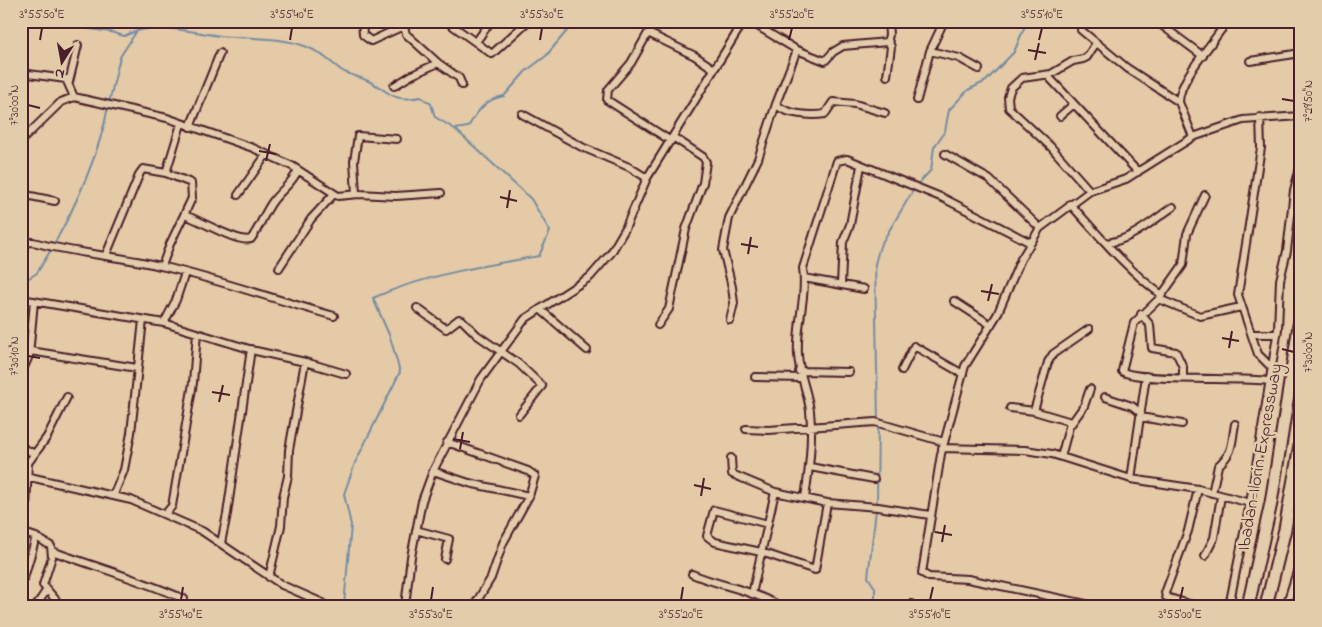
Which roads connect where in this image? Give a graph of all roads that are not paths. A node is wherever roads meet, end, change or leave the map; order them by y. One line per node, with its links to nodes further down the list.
1 (362, 21): 14 (street)
2 (414, 21): 14 (street)
3 (446, 21): 19 (street)
4 (491, 21): 19 (street)
5 (731, 21): 16 (street)
6 (744, 21): 16 (street)
7 (749, 21): 22 (street)
8 (888, 21): 18 (street)
9 (944, 21): 23 (street)
10 (1156, 21): 26 (street)
11 (1212, 21): 15 (street)
12 (1227, 21): 15 (street)
13 (526, 23): 19 (street)
14 (404, 27): 28 (street)
15 (1222, 29): 26 (street)
16 (737, 30): 30 (street)
17 (1081, 30): 20 (street)
18 (888, 40): 22 (street); 33 (street)
19 (476, 42)
20 (1096, 43): 32 (street); 39 (street)
21 (78, 45): 34 (street)
22 (797, 50): 40 (street)
23 (930, 51): 29 (street); 38 (street)
24 (220, 53): 48 (street)
25 (1301, 53): 27 (street)
26 (1203, 56): 39 (street)
27 (1250, 60)
28 (438, 64): 35 (street); 36 (street)
29 (979, 68)
30 (714, 69): 51 (street); 51 (street)
31 (21, 74): 34 (street)
32 (1047, 75): 41 (street); 61 (street)
33 (886, 76)
34 (69, 82): 37 (street)
35 (462, 85)
36 (394, 86)
37 (74, 97): 47 (street); 52 (street)
38 (917, 100)
39 (1179, 102): 49 (street)
40 (776, 104): 42 (street); 94 (street)
41 (1074, 104): 44 (street); 58 (street)
42 (885, 113)
43 (522, 114): 60 (street)
44 (1060, 116)
45 (1301, 116): 46 (street)
46 (1260, 117): 49 (street); 87 (street)
47 (181, 124): 48 (street); 59 (street)
48 (190, 127): 54 (street)
49 (1193, 137): 58 (street)
50 (398, 139): 64 (street)
51 (672, 139): 60 (street); 97 (street)
52 (21, 141)
53 (945, 154): 72 (street)
54 (266, 155): 57 (street); 66 (street)
55 (1301, 164): 101 (street)
56 (861, 166): 73 (street); 80 (street); 81 (street)
57 (298, 170): 63 (street); 71 (street)
58 (1138, 172): 61 (street)
59 (166, 173): 71 (street); 76 (street)
60 (647, 178): 89 (street)
61 (1090, 191): 69 (street)
62 (21, 194): 68 (street)
63 (334, 194): 64 (street); 78 (street)
64 (356, 194): 65 (street)
65 (441, 194)
66 (238, 195)
67 (1204, 195): 83 (street)
68 (55, 201)
69 (1070, 204): 72 (street); 75 (street)
70 (1173, 207): 75 (street)
71 (184, 215): 77 (street)
72 (1040, 228): 73 (street)
73 (1029, 242): 96 (street)
74 (21, 243): 76 (street)
75 (1106, 243): 83 (street)
76 (106, 255): 77 (street)
77 (162, 266): 79 (street)
78 (279, 268)
79 (186, 272): 92 (street); 95 (street)
80 (804, 278): 81 (street); 113 (street)
81 (842, 285): 82 (street)
82 (864, 289)
83 (1160, 297): 87 (street); 91 (street)
84 (21, 300): 85 (street)
85 (34, 301): 93 (street); 104 (street)
86 (954, 301): 96 (street)
87 (1242, 307): 100 (street)
88 (417, 308): 105 (street)
89 (540, 309): 103 (street); 105 (street)
90 (1301, 313): 180 (highway, Ibadan-Ilorin Expressway)
91 (1141, 314): 115 (street); 117 (street)
92 (334, 316)
93 (143, 320): 95 (street); 108 (street)
94 (730, 320)
95 (164, 323): 99 (street)
96 (991, 324): 114 (street)
97 (658, 325)
98 (1089, 329): 123 (street)
99 (197, 333): 102 (street); 152 (street)
100 (1252, 334): 101 (street); 107 (street)
101 (1277, 334): 107 (street)
102 (251, 349): 106 (street); 158 (street)
103 (587, 350)
104 (30, 351): 108 (street); 111 (street)
105 (501, 352): 124 (street); 132 (street)
106 (305, 362): 112 (street); 165 (street)
107 (1270, 366): 118 (street)
108 (137, 368): 146 (street)
109 (902, 370): 114 (street)
110 (849, 372): 113 (street)
111 (21, 374)
112 (346, 374)
113 (800, 374): 116 (street); 129 (street)
114 (963, 374): 133 (street)
115 (1146, 376): 117 (street); 125 (street)
116 (755, 377)
117 (1183, 378): 118 (street)
118 (1268, 381): 151 (street)
119 (1090, 389): 126 (street)
120 (67, 397): 135 (street)
121 (1105, 397): 125 (street)
122 (1010, 408): 123 (street)
123 (1034, 411): 126 (street)
124 (519, 415)
125 (1141, 415): 127 (street); 142 (street)
126 (1071, 422): 136 (street)
127 (1182, 424)
128 (1235, 424): 145 (street)
129 (811, 427): 130 (street); 133 (street); 138 (street)
130 (746, 430)
131 (1301, 440): 181 (highway, Ibadan-Ilorin Expressway)
132 (447, 442): 139 (street); 147 (street)
133 (943, 445): 136 (street); 153 (street)
134 (21, 447): 135 (street)
135 (33, 453): 140 (street)
136 (1061, 457): 142 (street)
137 (731, 458): 144 (street)
138 (810, 467): 141 (street); 149 (street)
139 (432, 470): 147 (street); 155 (street)
140 (24, 476): 146 (street); 156 (street)
141 (874, 479)
142 (1131, 479): 143 (street)
143 (1198, 489): 145 (street); 178 (street)
144 (775, 492): 149 (street); 154 (street)
145 (1212, 493): 148 (street)
146 (114, 494): 152 (street)
147 (529, 496): 175 (street)
148 (1221, 496): 151 (street); 161 (street)
149 (805, 498): 150 (street)
150 (827, 503): 153 (street); 160 (street)
151 (1250, 503): 179 (street)
152 (165, 514): 158 (street)
153 (930, 515): 171 (street)
154 (768, 524): 160 (street); 160 (street)
155 (416, 530): 162 (street); 174 (street)
156 (21, 531): 157 (street)
157 (36, 537): 159 (street); 166 (street)
158 (221, 543): 165 (street)
159 (52, 551): 167 (street); 169 (street)
160 (761, 552): 168 (street)
161 (1205, 556)
162 (445, 559)
163 (1301, 559): 182 (street)
164 (692, 574): 168 (street)
165 (269, 577): 170 (street)
166 (24, 578)
167 (46, 591): 172 (street); 173 (street)
168 (752, 594): 176 (street)
169 (184, 599)
170 (322, 603)
171 (1063, 603): 177 (street)
172 (36, 606)
173 (60, 606)
174 (405, 606)
175 (474, 606)
176 (779, 606)
177 (1095, 606)
178 (1196, 606)
179 (1228, 606)
180 (1248, 606)
181 (1266, 606)
182 (1286, 606)

